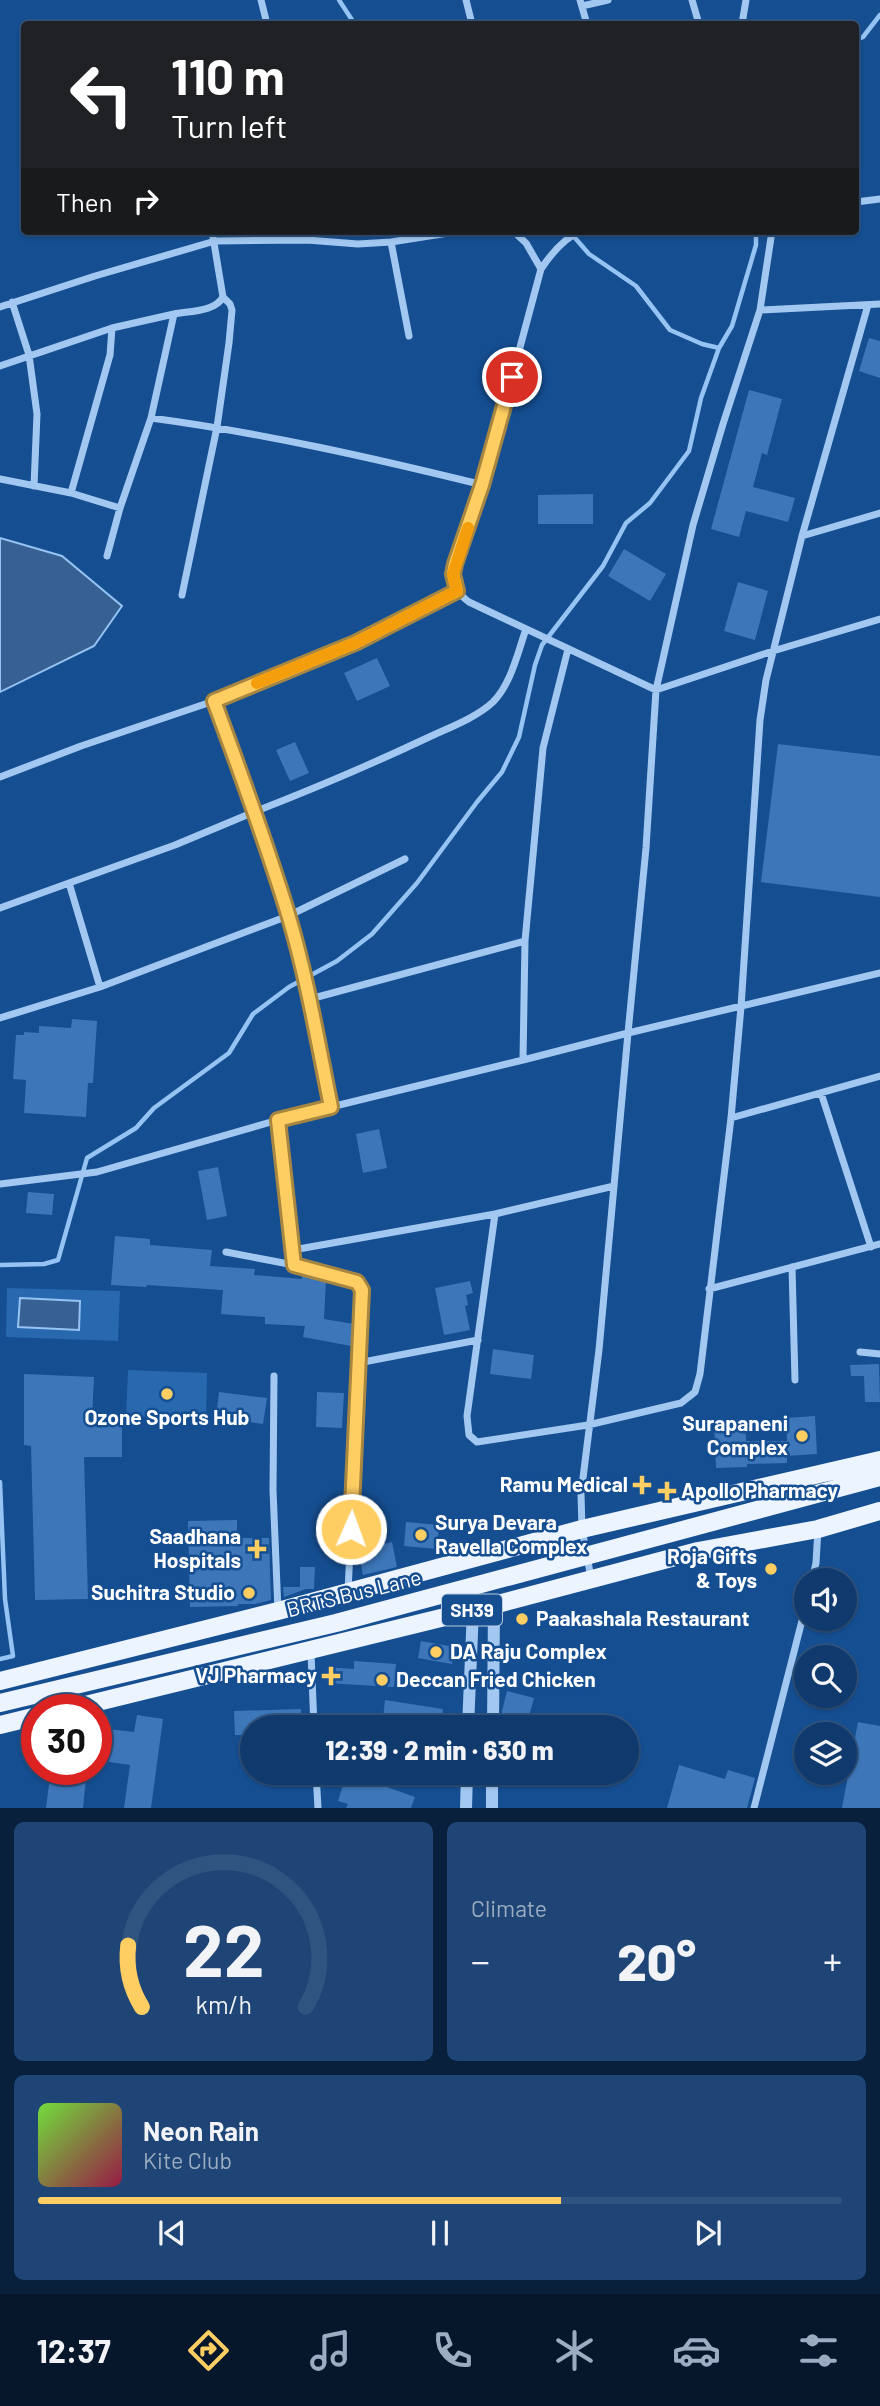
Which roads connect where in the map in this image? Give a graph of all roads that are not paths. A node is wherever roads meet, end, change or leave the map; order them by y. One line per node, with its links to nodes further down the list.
1 (261, 0): 7 (street)
2 (466, 0): 8 (street)
3 (608, 0): 6 (street)
4 (692, 0): 10 (street)
5 (746, 0): 11 (street)
6 (581, 3): 9 (street)
7 (266, 21)
8 (471, 21)
9 (586, 21)
10 (698, 21)
11 (742, 21)
12 (880, 199): 13 (street)
13 (859, 202)
14 (213, 235): 21 (street)
15 (308, 235): 20 (street)
16 (436, 235): 22 (street)
17 (517, 235): 23 (street)
18 (575, 235): 23 (street)
19 (771, 235): 29 (street)
20 (307, 240): 21 (street); 22 (street)
21 (215, 242): 24 (street); 25 (street)
22 (391, 242): 32 (street)
23 (541, 269): 38 (street)
24 (223, 297): 30 (street); 36 (street)
25 (12, 302): 28 (street); 33 (street)
26 (880, 304): 27 (street)
27 (868, 305): 29 (street); 43 (street)
28 (0, 307)
29 (760, 310): 51 (street)
30 (174, 314): 31 (street); 35 (street)
31 (112, 328): 33 (street); 40 (street)
32 (410, 335)
33 (29, 355): 34 (street); 39 (street)
34 (0, 366)
35 (151, 418): 36 (street); 41 (street)
36 (216, 427): 38 (street); 46 (street)
37 (0, 479): 39 (street)
38 (482, 485): 45 (street)
39 (34, 486): 40 (street)
40 (71, 493): 41 (street)
41 (120, 508): 44 (street)
42 (880, 513): 43 (street)
43 (802, 536): 50 (street)
44 (107, 556)
45 (457, 591): 48 (street); 52 (street)
46 (181, 595)
47 (880, 619): 50 (street)
48 (526, 629): 49 (street); 54 (street)
49 (565, 647): 51 (street); 59 (street)
50 (773, 651): 51 (street); 63 (street)
51 (656, 690): 65 (street)
52 (214, 701): 53 (street); 54 (street)
53 (0, 777)
54 (254, 812): 56 (street); 58 (street)
55 (405, 859): 58 (street)
56 (69, 883): 57 (street); 61 (street)
57 (0, 908)
58 (288, 916): 61 (street); 62 (street)
59 (525, 941): 62 (street); 66 (street)
60 (880, 973): 63 (street)
61 (100, 986): 64 (street)
62 (310, 999): 69 (street)
63 (741, 1007): 65 (street); 70 (street)
64 (0, 1018)
65 (628, 1033): 66 (street); 73 (street)
66 (523, 1060): 69 (street)
67 (880, 1076): 68 (street)
68 (821, 1093): 70 (street); 76 (street)
69 (331, 1107): 71 (street)
70 (731, 1118): 81 (street)
71 (278, 1120): 72 (street); 77 (street)
72 (0, 1184)
73 (614, 1186): 74 (street); 88 (street)
74 (495, 1214): 77 (street); 82 (street)
75 (880, 1244): 76 (street)
76 (871, 1247): 80 (street)
77 (293, 1250): 79 (street)
78 (226, 1252): 79 (street)
79 (294, 1265): 85 (street)
80 (792, 1267): 81 (street); 87 (street)
81 (709, 1289): 88 (street)
82 (478, 1340): 85 (street); 88 (street)
83 (860, 1352): 84 (street)
84 (880, 1354)
85 (358, 1363): 97 (street)
86 (274, 1376): 100 (street)
87 (795, 1380)
88 (588, 1425): 93 (street)
89 (880, 1461): 93 (main road, SH39)
90 (880, 1477): 94 (main road, BRTS Bus Lane)
91 (880, 1511): 92 (main road, SH39)
92 (818, 1528): 95 (street); 96 (main road, SH39)
93 (582, 1529): 94 (street); 97 (main road, SH39)
94 (587, 1555): 96 (street); 105 (main road, BRTS Bus Lane)
95 (815, 1568)
96 (591, 1579): 98 (main road, SH39)
97 (348, 1593): 100 (main road, SH39)
98 (494, 1605): 99 (main road, SH39); 108 (street)
99 (473, 1610): 102 (main road, SH39); 107 (street)
100 (278, 1611): 103 (main road, SH39)
101 (799, 1631): 117 (street)
102 (311, 1651): 104 (main road, SH39); 106 (street)
103 (0, 1681)
104 (112, 1698)
105 (0, 1703)
106 (314, 1715)
107 (469, 1715)
108 (493, 1715)
109 (21, 1720): 110 (main road)
110 (0, 1725)
111 (317, 1785): 114 (street)
112 (467, 1785): 115 (street)
113 (492, 1785): 116 (street)
114 (318, 1808)
115 (466, 1808)
116 (492, 1808)
117 (754, 1808)

